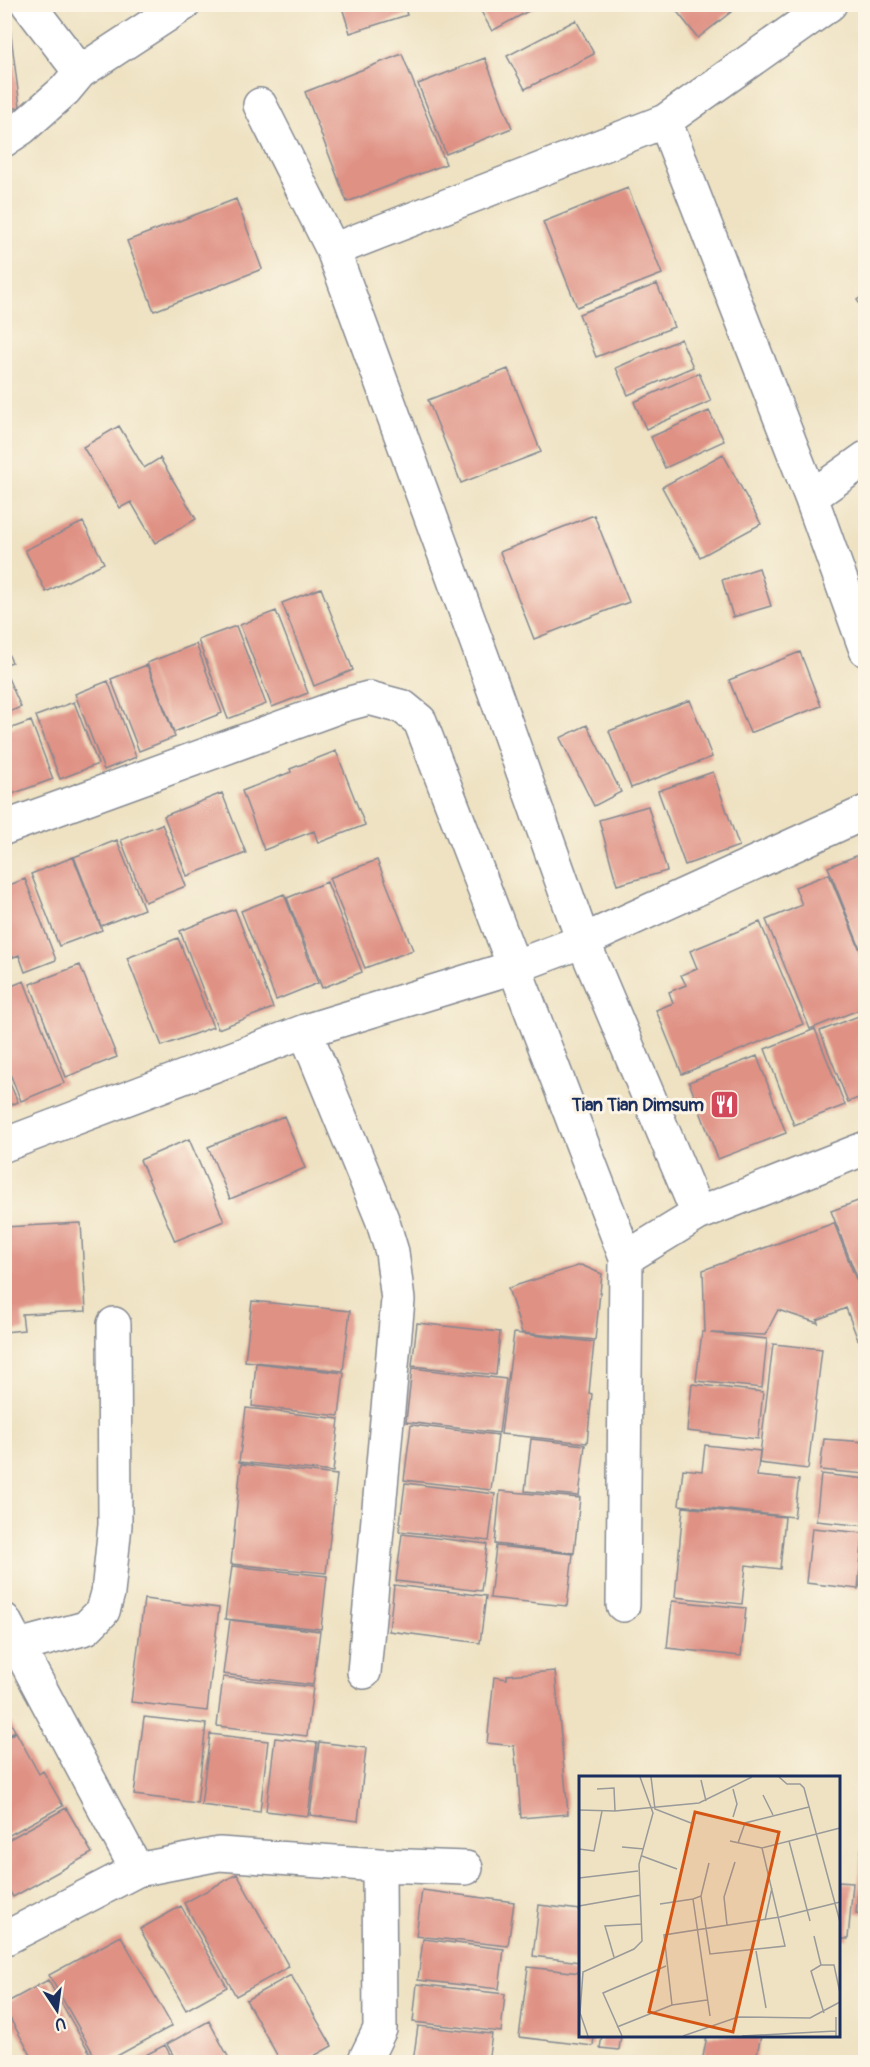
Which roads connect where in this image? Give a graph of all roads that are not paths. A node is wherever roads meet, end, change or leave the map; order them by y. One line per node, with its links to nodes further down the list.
1 (28, 4): 4 (street)
2 (184, 4): 4 (street)
3 (830, 4): 6 (street)
4 (80, 72): 7 (street)
5 (260, 105): 8 (street)
6 (665, 121): 8 (street); 10 (street)
7 (4, 140)
8 (333, 250): 14 (street)
9 (866, 458): 10 (street)
10 (811, 497): 11 (street)
11 (866, 650)
12 (866, 812): 14 (street)
13 (4, 828): 15 (street)
14 (583, 941): 15 (street); 19 (street)
15 (514, 967): 16 (street); 20 (street)
16 (305, 1031): 17 (street); 24 (street)
17 (4, 1145)
18 (866, 1148): 19 (street)
19 (698, 1214): 20 (street)
20 (626, 1258): 22 (street)
21 (114, 1324): 23 (street)
22 (623, 1605)
23 (12, 1633): 27 (street)
24 (364, 1672)
25 (379, 1865): 26 (street); 27 (street); 29 (street)
26 (466, 1868)
27 (137, 1870): 28 (street)
28 (4, 1939)
29 (364, 2062)

